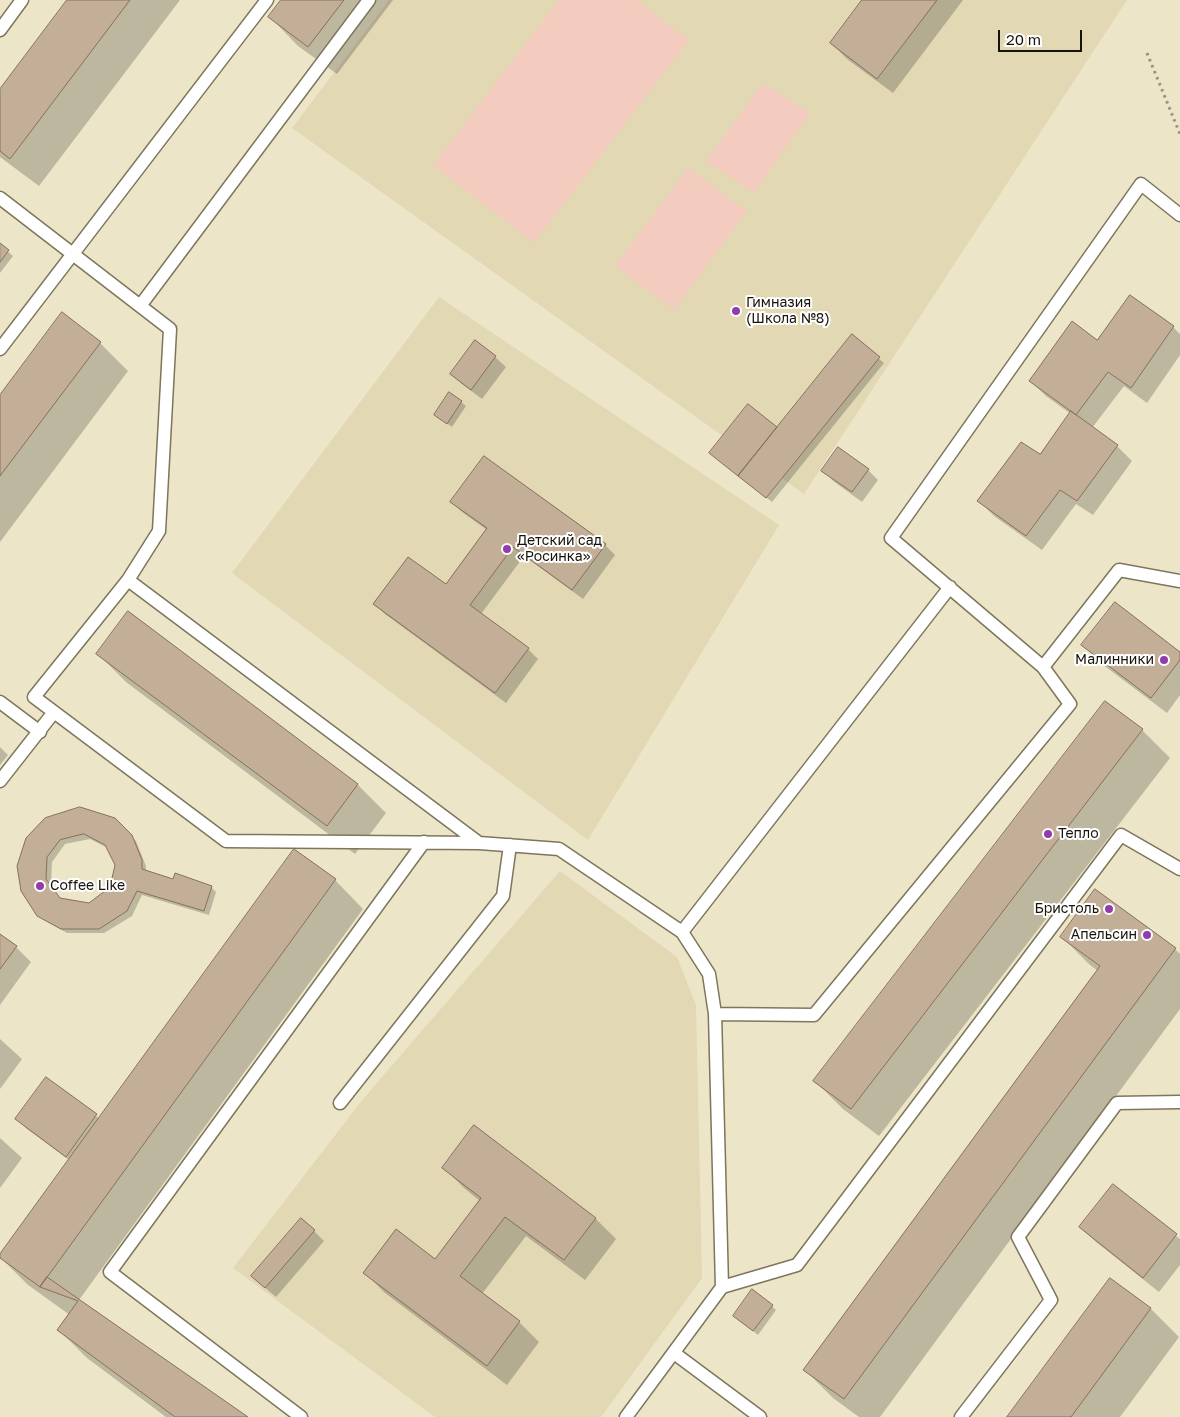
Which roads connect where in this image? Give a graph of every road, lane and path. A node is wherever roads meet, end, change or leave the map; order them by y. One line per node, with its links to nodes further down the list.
1 (22, 0): 4 (lane)
2 (268, 0): 9 (lane)
3 (369, 0): 10 (lane)
4 (0, 30)
5 (1147, 53): 6 (path)
6 (1180, 134)
7 (0, 198): 9 (lane)
8 (1180, 215): 14 (lane)
9 (72, 254): 10 (lane); 11 (lane)
10 (140, 306): 12 (lane)
11 (0, 350)
12 (128, 580): 17 (lane); 21 (lane)
13 (1180, 581): 15 (lane)
14 (950, 587): 15 (lane); 24 (lane)
15 (1042, 667): 25 (lane)
16 (0, 702): 18 (lane)
17 (54, 712): 18 (lane); 20 (lane)
18 (40, 732): 19 (lane)
19 (0, 781)
20 (424, 842): 21 (lane); 30 (lane)
21 (479, 843): 22 (lane)
22 (510, 846): 24 (lane); 27 (lane)
23 (1180, 869): 28 (lane)
24 (682, 932): 25 (lane)
25 (715, 1014): 28 (lane)
26 (1180, 1102): 33 (lane)
27 (340, 1103)
28 (722, 1287): 29 (lane)
29 (674, 1352): 31 (lane); 32 (lane)
30 (301, 1417)
31 (626, 1417)
32 (760, 1417)
33 (960, 1417)

